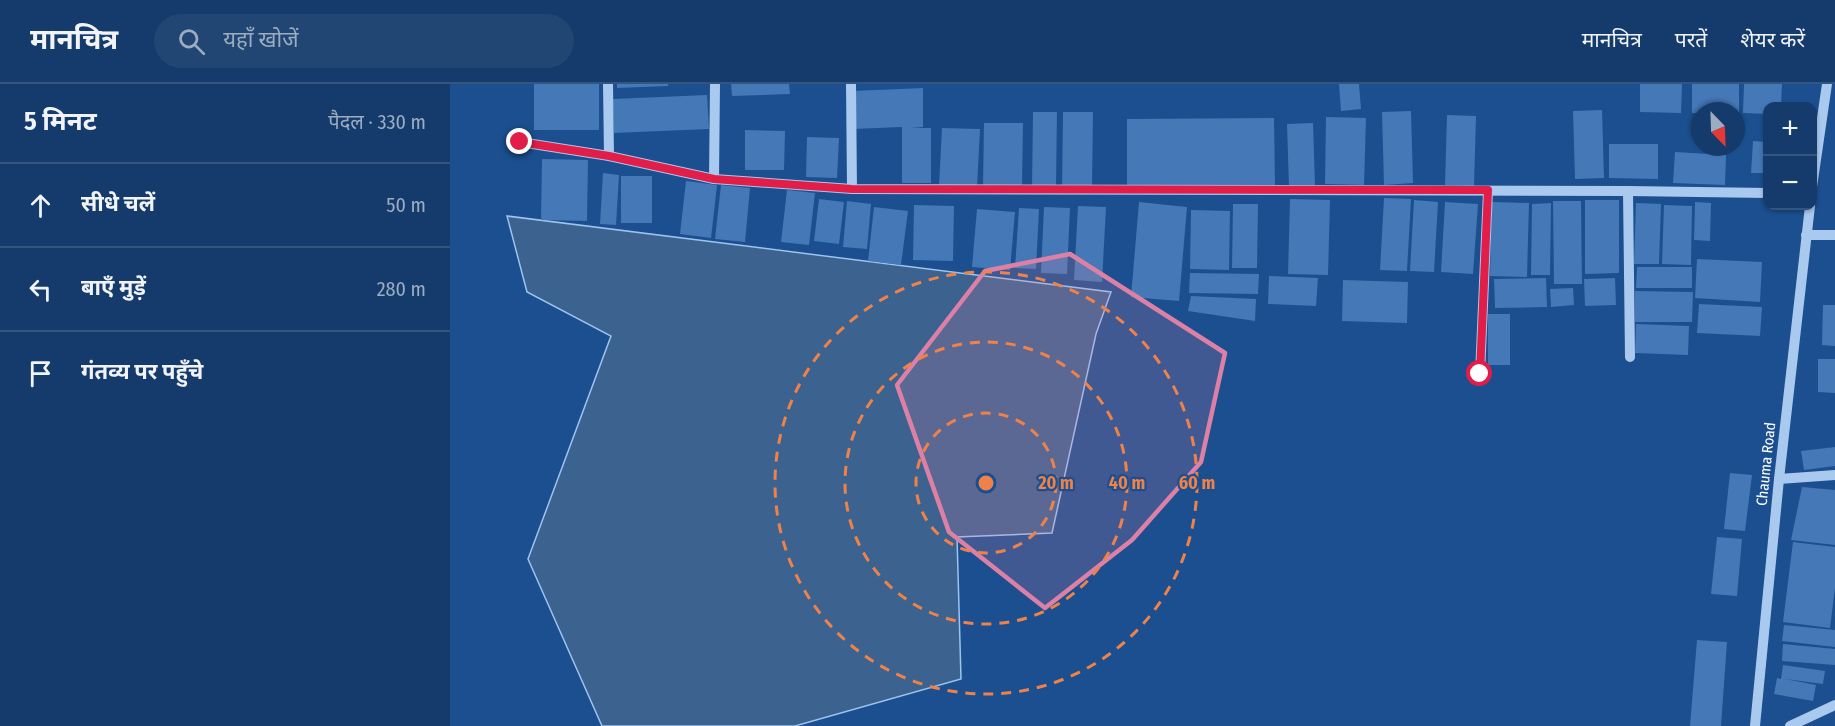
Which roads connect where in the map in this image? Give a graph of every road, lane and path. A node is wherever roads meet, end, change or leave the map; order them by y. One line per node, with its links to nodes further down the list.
1 (608, 84): 6 (street)
2 (715, 84): 8 (street)
3 (851, 84): 9 (street)
4 (1827, 84): 7 (street)
5 (520, 142): 6 (street)
6 (609, 156): 8 (street)
7 (1817, 156)
8 (714, 179): 9 (street)
9 (852, 189): 10 (street)
10 (1488, 190): 11 (street); 17 (street)
11 (1628, 191): 12 (street); 16 (street)
12 (1763, 194)
13 (1809, 210): 14 (street, Chauma Road)
14 (1806, 235): 15 (street); 19 (street, Chauma Road)
15 (1835, 235)
16 (1630, 357)
17 (1480, 374)
18 (1835, 475): 19 (street)
19 (1779, 479): 21 (street, Chauma Road)
20 (1835, 705): 22 (street)
21 (1755, 726)
22 (1790, 726)

